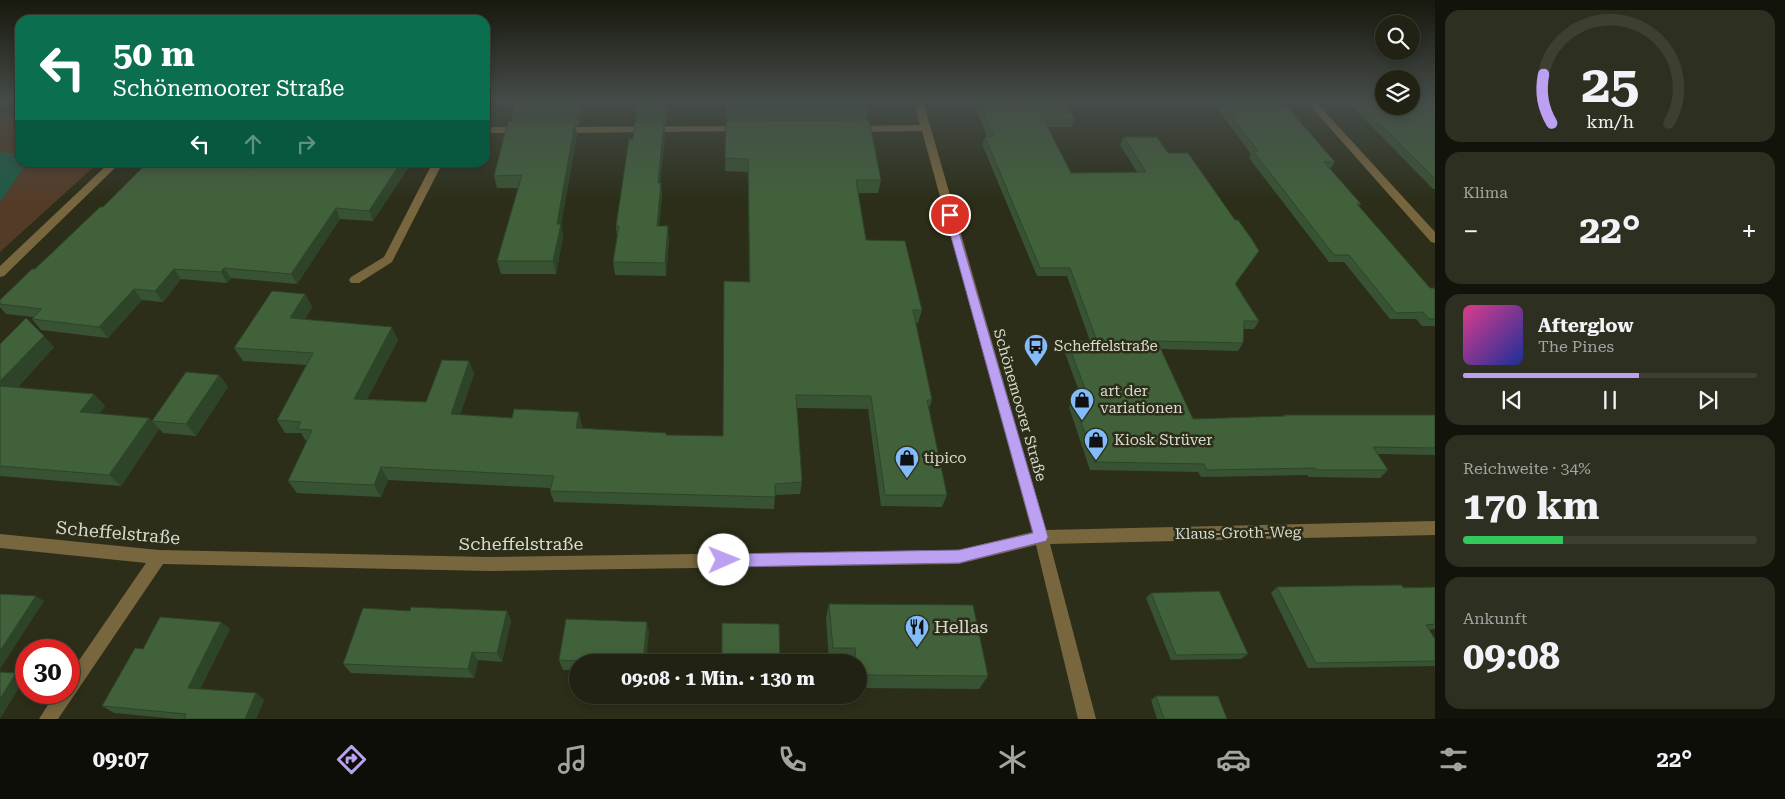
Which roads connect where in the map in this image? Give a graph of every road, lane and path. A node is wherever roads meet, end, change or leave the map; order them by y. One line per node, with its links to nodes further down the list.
1 (927, 135): 9 (street, Schönemoorer Straße)
2 (1340, 135): 5 (street)
3 (111, 167): 6 (street)
4 (435, 167): 7 (street)
5 (1435, 239)
6 (0, 273)
7 (355, 280)
8 (1435, 528): 9 (street, Klaus-Groth-Weg)
9 (1041, 537): 11 (street, Scheffelstraße); 15 (street, Schönemoorer Straße)
10 (0, 541): 11 (street, Scheffelstraße)
11 (159, 557): 12 (street)
12 (80, 673)
13 (58, 704): 14 (street)
14 (48, 719)
15 (1087, 719)

